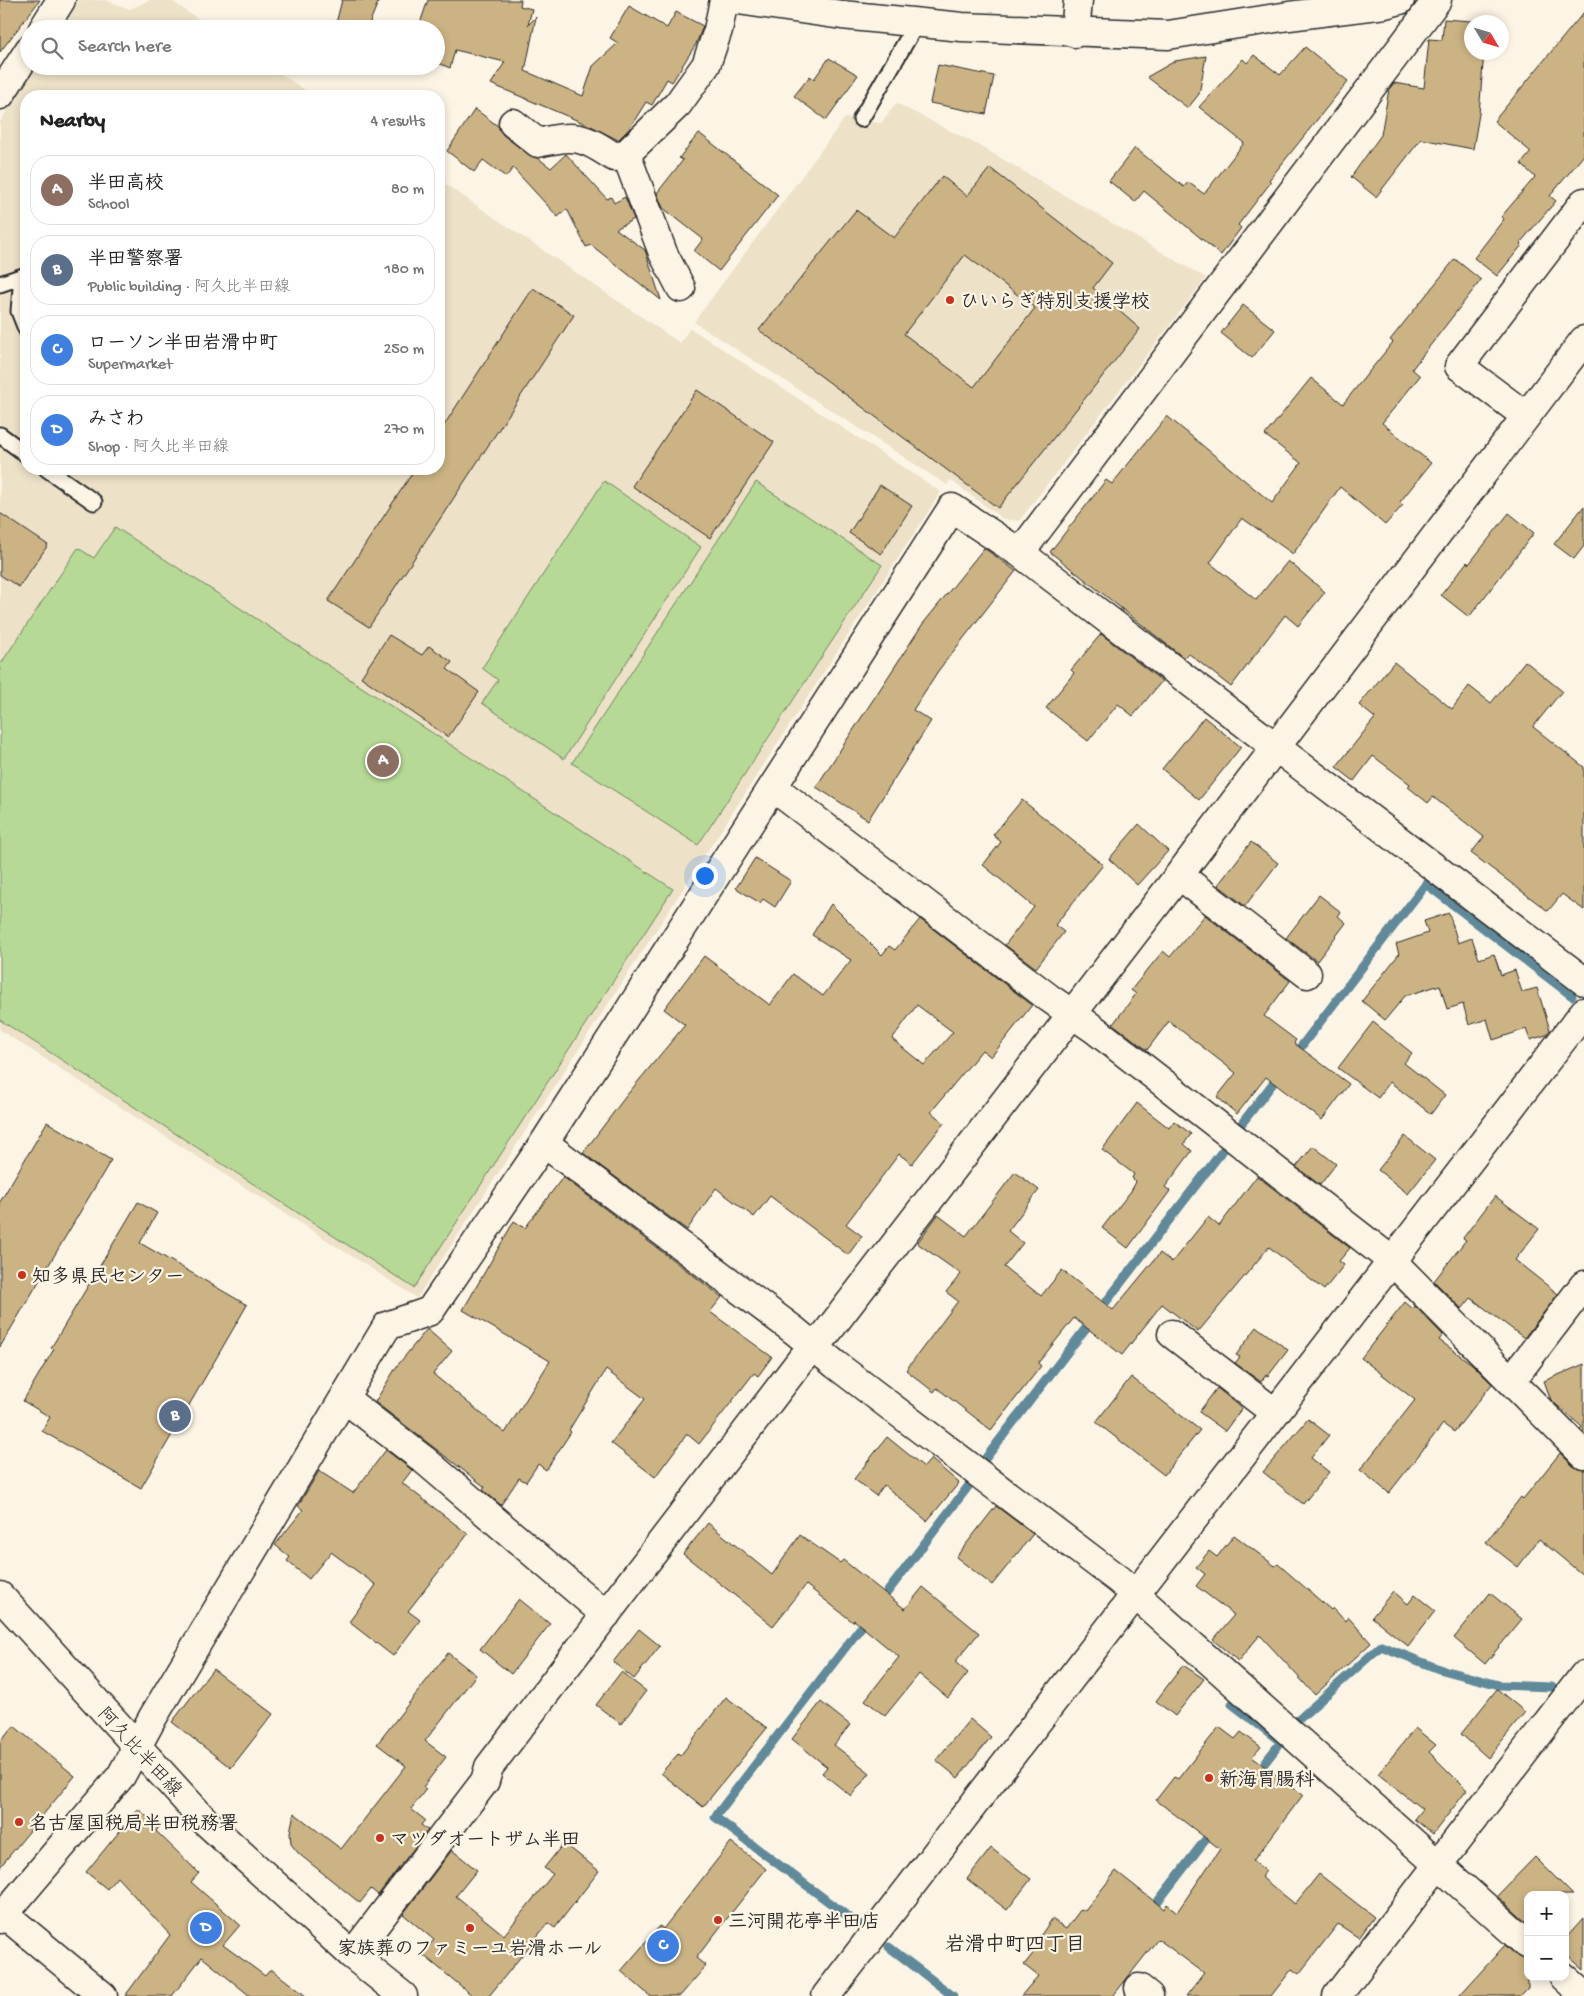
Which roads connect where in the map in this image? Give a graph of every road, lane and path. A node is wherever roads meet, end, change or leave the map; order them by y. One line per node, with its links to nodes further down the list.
1 (61, 0): 7 (street)
2 (724, 0): 14 (street)
3 (738, 0): 8 (street)
4 (1078, 0): 9 (street)
5 (1400, 0): 9 (street)
6 (1436, 0): 25 (street)
7 (49, 20)
8 (918, 21): 9 (street); 12 (lane)
9 (1075, 33)
10 (20, 64): 11 (street)
11 (0, 95)
12 (861, 119)
13 (513, 123): 14 (street)
14 (626, 154): 18 (street)
15 (1584, 202): 20 (street)
16 (20, 277): 17 (lane)
17 (0, 284)
18 (680, 288)
19 (1579, 356): 20 (street)
20 (1526, 416): 26 (street)
21 (0, 435): 22 (lane)
22 (20, 450)
23 (56, 475): 24 (lane)
24 (94, 502)
25 (1020, 553): 26 (street); 27 (street)
26 (1276, 746): 28 (street); 30 (street)
27 (774, 788): 32 (street); 33 (street)
28 (1179, 875): 29 (street); 32 (street)
29 (1307, 974)
30 (1584, 981)
31 (1584, 1012): 34 (street)
32 (1071, 1014): 34 (street); 37 (street)
33 (544, 1142): 37 (street); 39 (street)
34 (1391, 1260): 38 (street); 40 (street)
35 (1584, 1285): 38 (street)
36 (1172, 1334): 40 (street)
37 (814, 1347): 42 (street); 44 (street)
38 (1511, 1381): 41 (street)
39 (344, 1398): 44 (street); 46 (street)
40 (1274, 1412): 42 (street)
41 (1584, 1455)
42 (1134, 1594): 47 (street); 55 (street)
43 (0, 1596): 46 (street, 阿久比半田線)
44 (606, 1615): 50 (street)
45 (1584, 1675): 47 (street)
46 (137, 1747): 48 (street); 50 (street, 阿久比半田線)
47 (1438, 1865): 49 (street); 56 (street)
48 (2, 1916): 53 (street)
49 (1524, 1941)
50 (352, 1955): 54 (street, 阿久比半田線)
51 (1568, 1981): 52 (street)
52 (1584, 1995)
53 (103, 1996)
54 (403, 1996)
55 (826, 1996)
56 (1337, 1996)

